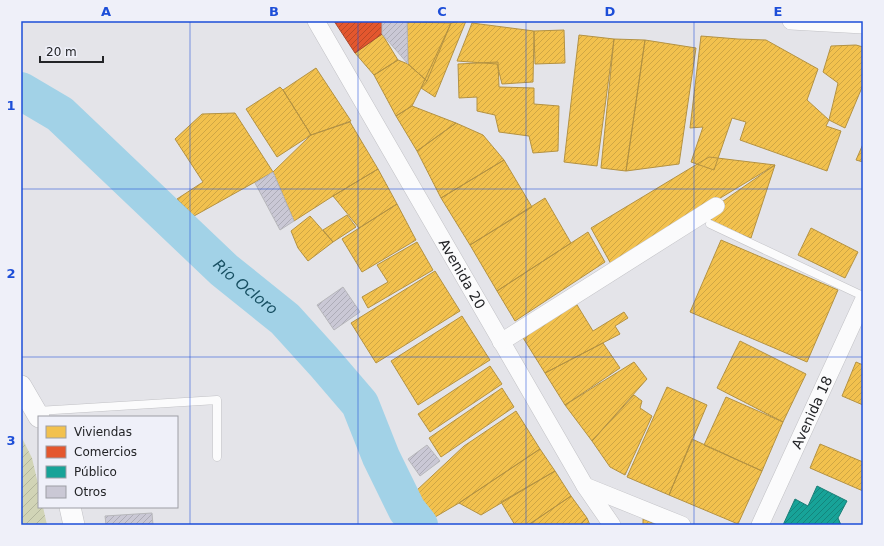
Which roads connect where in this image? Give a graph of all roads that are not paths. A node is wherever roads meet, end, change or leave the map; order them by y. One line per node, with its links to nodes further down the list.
1 (316, 21): 8 (street, Avenida 20)
2 (791, 21): 3 (street)
3 (863, 25)
4 (716, 206): 8 (street)
5 (710, 224): 6 (lane)
6 (863, 296)
7 (863, 301): 17 (street, Avenida 18)
8 (501, 342): 12 (street, Avenida 20)
9 (21, 386): 10 (street)
10 (38, 414): 11 (lane)
11 (217, 457)
12 (585, 486): 15 (street, Avenida 20); 16 (street)
13 (70, 508): 14 (street)
14 (74, 525)
15 (612, 525)
16 (682, 525)
17 (760, 525)

